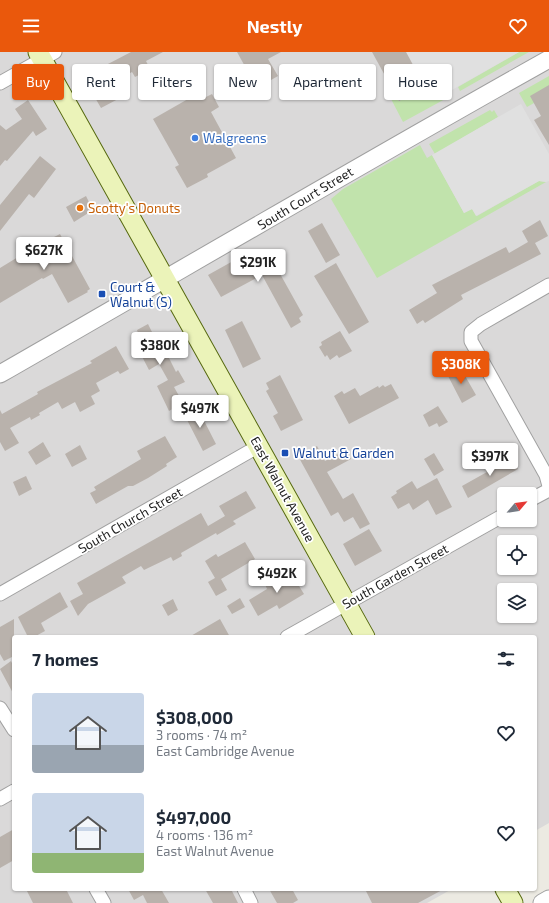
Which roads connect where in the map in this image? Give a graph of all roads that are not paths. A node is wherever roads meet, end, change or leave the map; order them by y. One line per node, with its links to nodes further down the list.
1 (45, 54): 3 (street); 4 (main road, East Walnut Avenue)
2 (549, 59): 4 (street, South Court Street)
3 (0, 83)
4 (164, 279): 6 (street, South Court Street); 7 (main road, East Walnut Avenue)
5 (549, 285): 8 (street)
6 (0, 374)
7 (259, 446): 12 (street, South Church Street); 13 (main road, East Walnut Avenue)
8 (549, 486)
9 (549, 490): 10 (street)
10 (537, 496)
11 (497, 519): 13 (street, South Garden Street)
12 (0, 594)
13 (346, 603): 14 (street, South Garden Street); 15 (main road, East Walnut Avenue)
14 (290, 635)
15 (364, 635)
16 (0, 708): 17 (street)
17 (12, 727)
18 (12, 792): 19 (street)
19 (0, 799)
20 (97, 891): 24 (street)
21 (245, 891): 25 (street)
22 (506, 891): 26 (main road)
23 (549, 899): 27 (street)
24 (104, 903)
25 (251, 903)
26 (513, 903)
27 (542, 903)

